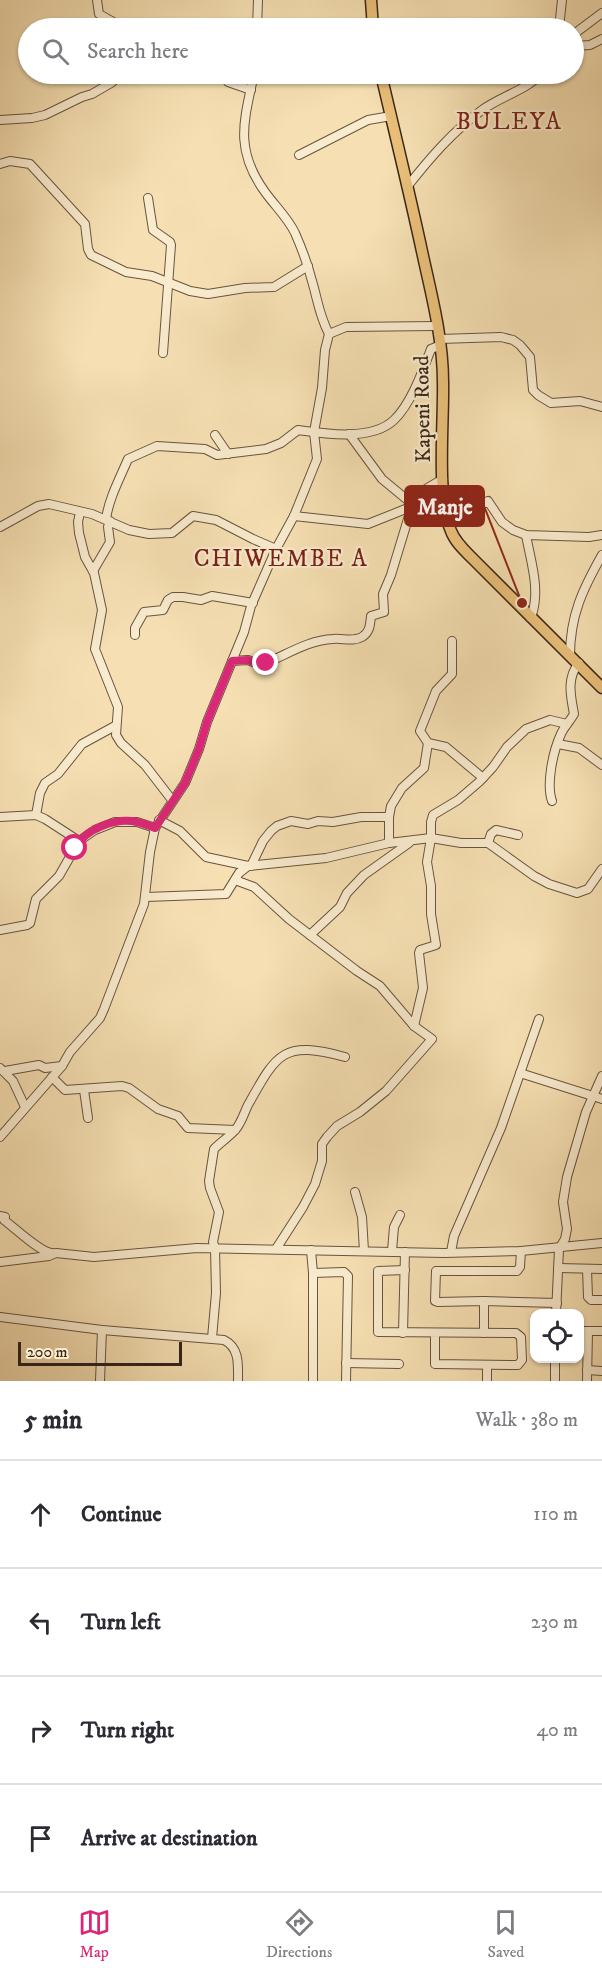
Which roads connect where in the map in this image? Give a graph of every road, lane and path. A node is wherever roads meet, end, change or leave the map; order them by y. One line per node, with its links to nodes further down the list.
1 (98, 0): 6 (street)
2 (258, 0): 7 (street)
3 (370, 0): 8 (main road)
4 (562, 0): 9 (street)
5 (602, 13): 10 (street)
6 (106, 18)
7 (257, 18)
8 (372, 18)
9 (560, 18)
10 (584, 26)
11 (602, 39): 12 (street)
12 (584, 45)
13 (109, 84): 20 (street)
14 (234, 84): 18 (street)
15 (252, 84): 18 (street)
16 (383, 84): 19 (main road, Kapeni Road)
17 (527, 84): 23 (street)
18 (251, 90): 25 (street)
19 (391, 116): 21 (street); 23 (main road, Kapeni Road)
20 (0, 120)
21 (299, 154)
22 (0, 164): 26 (street)
23 (407, 187): 27 (main road, Kapeni Road)
24 (148, 198): 26 (street)
25 (308, 266): 26 (street); 28 (street)
26 (166, 281): 30 (street)
27 (436, 326): 28 (street); 29 (main road, Kapeni Road)
28 (329, 334): 32 (street)
29 (440, 342): 31 (street); 33 (street); 36 (main road, Kapeni Road)
30 (163, 353)
31 (602, 407)
32 (314, 432): 33 (street); 35 (street); 40 (street)
33 (349, 434): 37 (street)
34 (215, 435): 35 (street)
35 (228, 454): 41 (street)
36 (443, 479): 37 (street); 38 (main road, Kapeni Road)
37 (410, 506): 38 (street); 40 (street); 54 (street)
38 (445, 510): 42 (main road, Kapeni Road)
39 (80, 512): 41 (street); 43 (street); 48 (street)
40 (294, 516): 46 (street)
41 (108, 520): 46 (street); 48 (street)
42 (448, 523): 44 (street); 50 (main road, Kapeni Road)
43 (1, 528)
44 (526, 535): 45 (street); 50 (street)
45 (602, 535)
46 (276, 549): 49 (street)
47 (602, 555): 53 (street)
48 (93, 571): 58 (street)
49 (253, 603): 51 (street); 54 (street)
50 (531, 618): 53 (main road, Kapeni Road)
51 (135, 635)
52 (452, 641): 59 (street)
53 (570, 656): 55 (main road, Kapeni Road)
54 (232, 661): 63 (street)
55 (579, 663): 56 (main road, Kapeni Road); 57 (street)
56 (602, 688)
57 (567, 724): 60 (street); 62 (street)
58 (115, 726): 63 (street); 65 (street)
59 (428, 743): 62 (street); 67 (street)
60 (558, 744): 61 (street); 64 (street)
61 (602, 765)
62 (483, 778): 70 (street)
63 (172, 800): 68 (street)
64 (552, 801)
65 (36, 815): 66 (street); 72 (street)
66 (0, 817)
67 (388, 817): 73 (street); 75 (street)
68 (157, 824): 72 (street); 75 (street); 78 (street)
69 (518, 835): 74 (street)
70 (431, 838): 71 (street); 74 (street); 82 (street)
71 (417, 839): 73 (street); 80 (street)
72 (79, 841): 79 (street)
73 (389, 843): 75 (street)
74 (488, 843): 76 (street)
75 (250, 866): 77 (street)
76 (602, 869)
77 (235, 880): 78 (street); 80 (street)
78 (146, 897): 84 (street)
79 (0, 930)
80 (310, 935): 82 (street)
81 (539, 1018): 86 (street)
82 (414, 1026): 101 (street)
83 (345, 1057): 94 (street)
84 (62, 1066): 85 (street); 88 (street)
85 (3, 1070): 92 (street)
86 (520, 1073): 90 (street); 108 (street)
87 (602, 1076): 90 (street)
88 (52, 1077): 89 (street); 92 (street)
89 (84, 1090): 93 (street); 94 (street)
90 (592, 1095): 91 (street); 102 (street)
91 (602, 1099)
92 (25, 1107): 95 (street)
93 (88, 1118)
94 (236, 1130): 100 (street)
95 (0, 1137)
96 (355, 1192): 104 (street)
97 (400, 1215): 105 (street)
98 (0, 1216): 109 (street)
99 (602, 1243): 102 (street)
100 (215, 1248): 101 (street); 109 (street); 127 (street)
101 (276, 1249): 103 (street)
102 (559, 1249): 106 (street); 111 (street)
103 (311, 1250): 104 (street); 115 (street)
104 (364, 1251): 105 (street)
105 (392, 1251): 107 (street)
106 (521, 1251): 108 (street); 117 (street)
107 (405, 1252): 108 (street); 114 (street)
108 (451, 1252)
109 (56, 1253): 110 (street)
110 (0, 1262)
111 (558, 1268): 112 (street); 118 (street)
112 (587, 1269): 113 (street); 116 (street)
113 (602, 1269)
114 (405, 1270): 124 (street); 124 (street)
115 (313, 1273): 128 (street); 136 (street)
116 (602, 1300)
117 (484, 1301): 118 (street); 126 (street)
118 (557, 1303): 119 (street)
119 (556, 1309)
120 (0, 1317): 121 (street)
121 (102, 1329): 127 (street); 134 (street)
122 (584, 1331): 123 (street); 132 (street)
123 (602, 1331)
124 (403, 1333): 125 (street)
125 (435, 1333): 126 (street); 131 (street)
126 (484, 1333): 131 (street)
127 (212, 1338): 135 (street)
128 (346, 1363): 130 (street); 137 (street)
129 (555, 1363): 139 (street)
130 (399, 1364)
131 (487, 1365): 138 (street)
132 (587, 1370): 133 (street); 140 (street)
133 (602, 1371)
134 (100, 1381)
135 (238, 1381)
136 (313, 1381)
137 (346, 1381)
138 (487, 1381)
139 (555, 1381)
140 (587, 1381)

